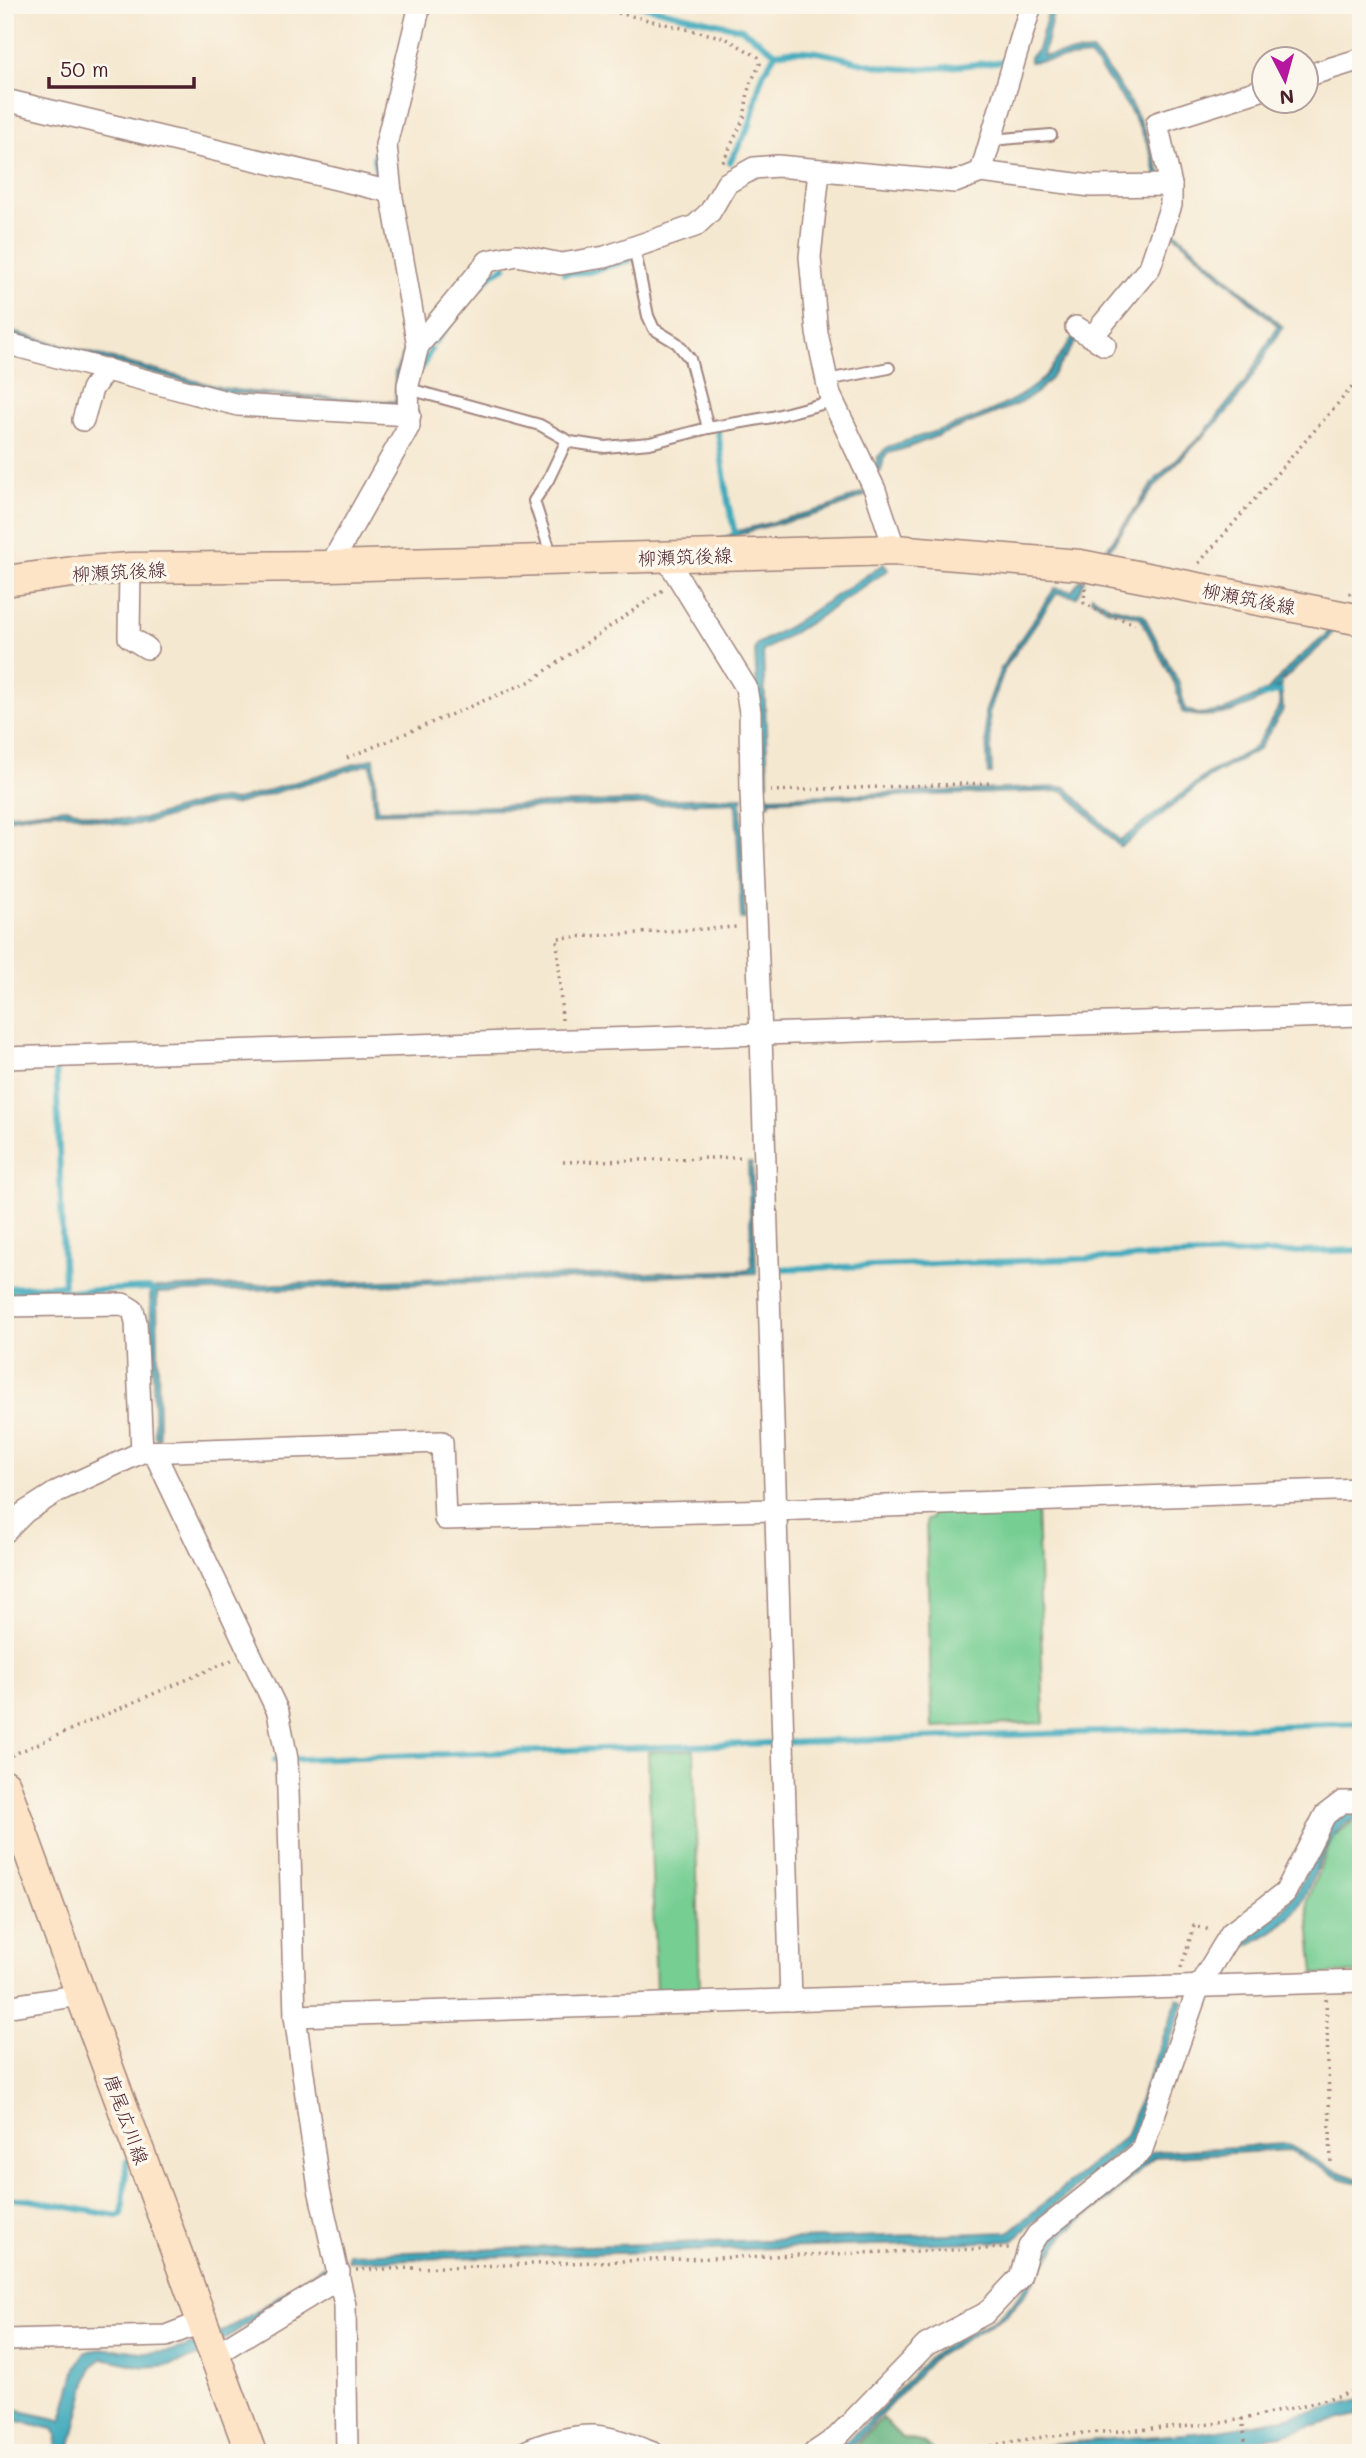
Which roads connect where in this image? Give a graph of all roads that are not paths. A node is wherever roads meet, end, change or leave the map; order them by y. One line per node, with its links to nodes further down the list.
1 (420, 5): 12 (street)
2 (1031, 5): 8 (street)
3 (1361, 59): 4 (street)
4 (1320, 72)
5 (1250, 94): 11 (street)
6 (5, 100): 12 (street)
7 (1051, 135): 8 (lane)
8 (991, 139): 10 (street)
9 (819, 171): 10 (street); 13 (street); 19 (street)
10 (981, 172): 11 (street)
11 (1171, 185): 14 (street)
12 (391, 192): 16 (street)
13 (634, 247): 16 (street); 24 (lane)
14 (1091, 336)
15 (5, 342): 18 (street)
16 (418, 346): 20 (street)
17 (889, 368): 19 (lane)
18 (106, 369): 22 (street); 23 (street)
19 (827, 380): 21 (street)
20 (409, 389): 22 (street); 25 (lane)
21 (833, 401): 24 (lane); 26 (street)
22 (410, 415): 28 (street)
23 (83, 420)
24 (708, 428): 25 (lane)
25 (567, 440): 27 (lane)
26 (895, 550): 29 (main road, 柳瀬筑後線); 32 (main road, 柳瀬筑後線)
27 (552, 559): 28 (main road, 柳瀬筑後線); 29 (main road, 柳瀬筑後線)
28 (330, 566): 30 (main road, 柳瀬筑後線)
29 (672, 567): 35 (street)
30 (130, 568): 31 (main road, 柳瀬筑後線); 33 (street)
31 (5, 582)
32 (1361, 620)
33 (147, 648)
34 (1361, 1015): 35 (street)
35 (761, 1035): 36 (street); 40 (street)
36 (5, 1058)
37 (5, 1306): 38 (street)
38 (148, 1452): 40 (street); 41 (street); 49 (street)
39 (1361, 1489): 40 (street)
40 (775, 1510): 47 (street)
41 (5, 1532)
42 (5, 1784): 46 (main road, 唐尾広川線)
43 (1361, 1802): 45 (street)
44 (1361, 1981): 45 (street)
45 (1199, 1986): 47 (street); 57 (street)
46 (81, 1995): 48 (street); 52 (main road, 唐尾広川線)
47 (791, 2000): 49 (street)
48 (5, 2007)
49 (295, 2015): 50 (street)
50 (339, 2273): 52 (street); 54 (street)
51 (5, 2340): 52 (street)
52 (209, 2340): 53 (main road, 唐尾広川線)
53 (251, 2453)
54 (347, 2453)
55 (523, 2453): 56 (street)
56 (653, 2453)
57 (814, 2453)

